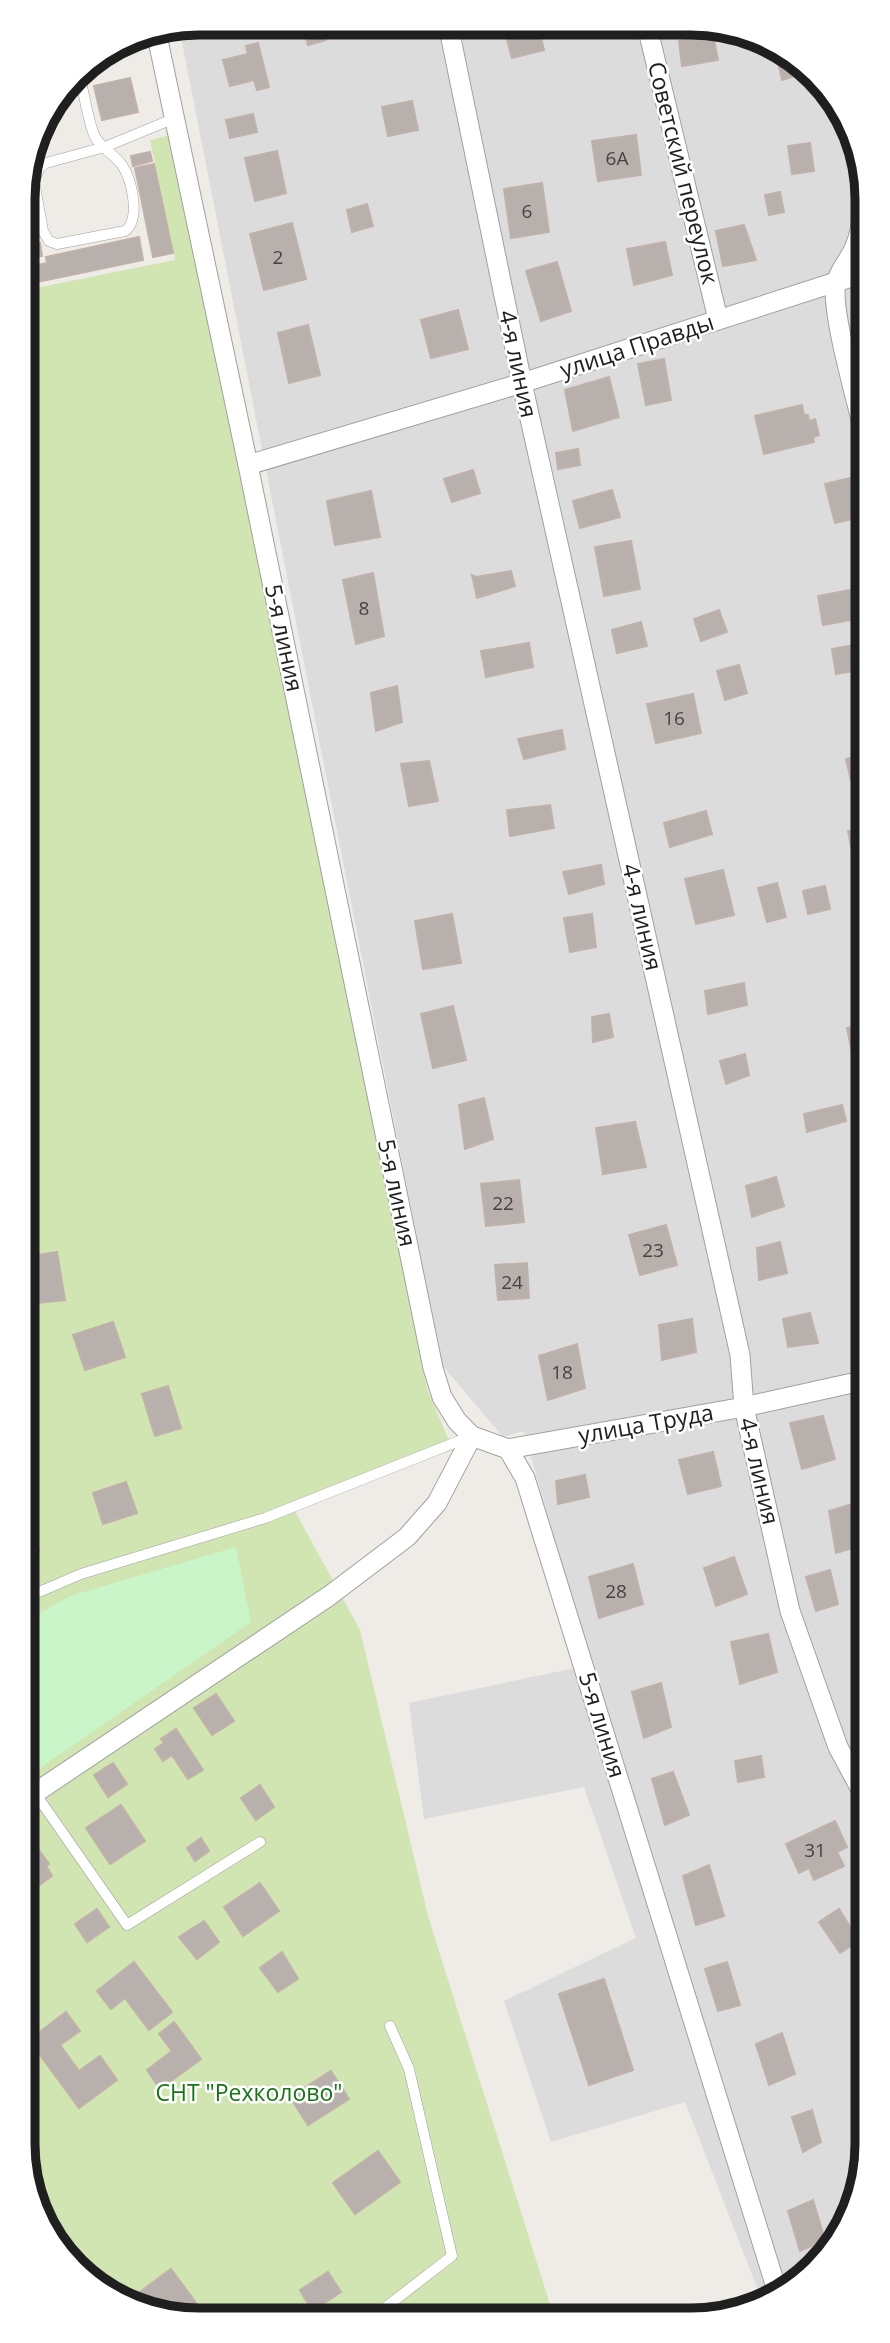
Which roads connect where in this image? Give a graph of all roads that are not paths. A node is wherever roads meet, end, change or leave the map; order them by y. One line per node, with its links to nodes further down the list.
1 (450, 35): 13 (street, 4-я линия)
2 (650, 35): 12 (street, Советский переулок)
3 (158, 41): 5 (street, 5-я линия)
4 (82, 85): 6 (lane)
5 (175, 118): 6 (lane); 15 (street, 5-я линия)
6 (105, 147): 7 (lane); 8 (lane)
7 (37, 174)
8 (35, 187)
9 (855, 246): 11 (street)
10 (855, 276): 11 (street, улица Правды)
11 (836, 283): 12 (street, улица Правды); 14 (street)
12 (718, 320): 13 (street, улица Правды)
13 (522, 383): 15 (street, улица Правды); 17 (street, 4-я линия)
14 (855, 393)
15 (248, 465): 18 (street, 5-я линия)
16 (855, 1382): 17 (street, улица Труда)
17 (744, 1407): 19 (street, улица Труда); 21 (street, 4-я линия)
18 (472, 1436): 19 (street); 20 (lane); 22 (street)
19 (508, 1449): 26 (street, 5-я линия)
20 (35, 1594)
21 (855, 1779)
22 (35, 1793)
23 (35, 1801): 24 (lane)
24 (260, 1842)
25 (390, 2026): 27 (lane)
26 (775, 2285)
27 (385, 2308)

